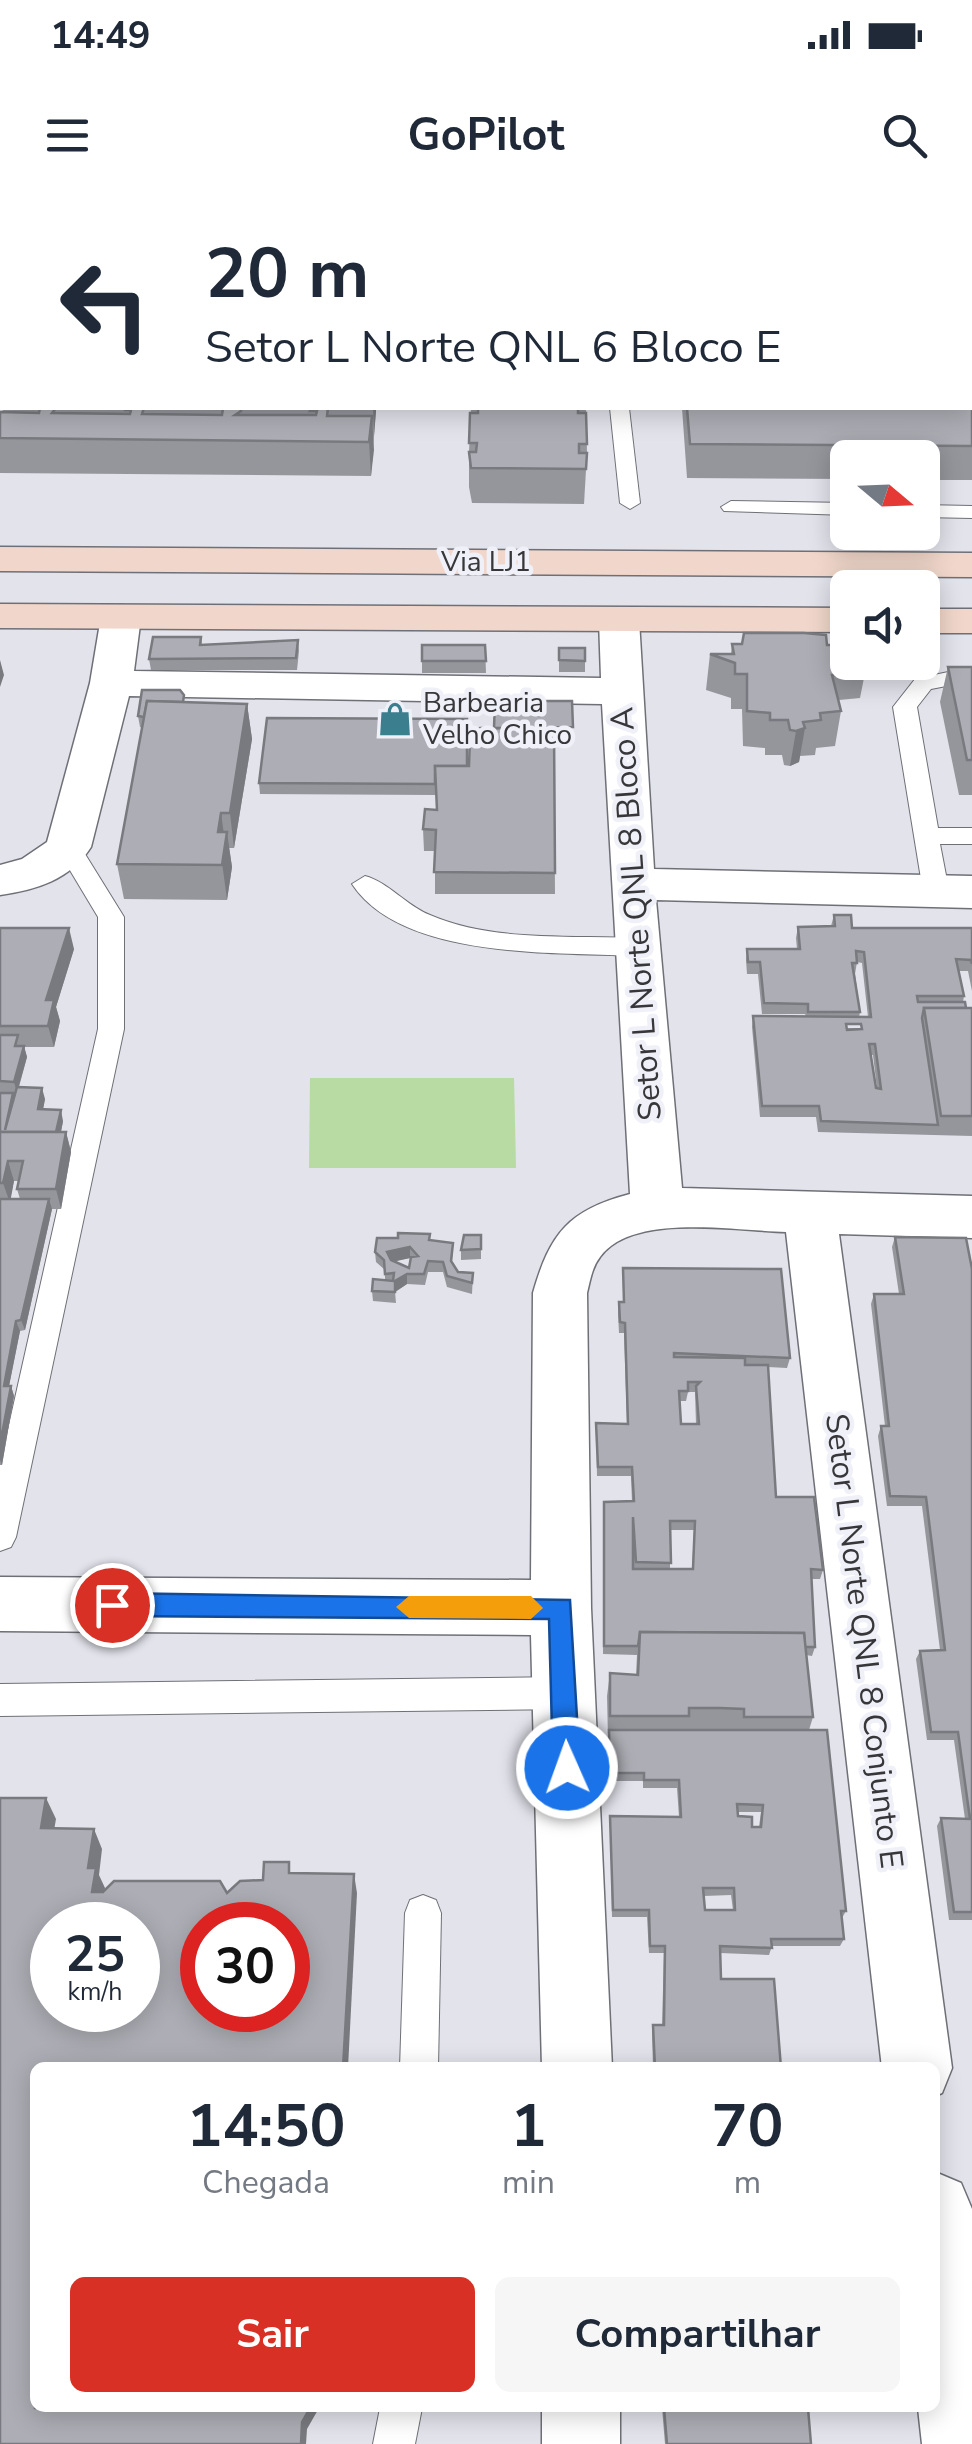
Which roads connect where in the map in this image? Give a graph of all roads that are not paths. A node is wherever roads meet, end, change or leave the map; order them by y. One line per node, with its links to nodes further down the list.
1 (619, 410): 2 (lane)
2 (630, 503)
3 (731, 508): 4 (lane)
4 (830, 510)
5 (940, 511): 6 (lane)
6 (972, 512)
7 (0, 560): 8 (main road, Via LJ1)
8 (972, 566)
9 (0, 616): 10 (main road, Via LJ1)
10 (120, 617): 11 (main road, Via LJ1); 16 (street)
11 (619, 620): 12 (main road, Via LJ1); 17 (street, Setor L Norte QNL 8 Bloco A)
12 (830, 620)
13 (940, 621): 14 (main road)
14 (972, 621)
15 (972, 674): 18 (lane)
16 (111, 683): 17 (street); 20 (street)
17 (621, 691): 23 (street, Setor L Norte QNL 8 Bloco A)
18 (927, 836): 19 (lane); 24 (lane)
19 (972, 836)
20 (68, 846): 21 (street); 29 (lane)
21 (0, 880)
22 (366, 884): 25 (lane)
23 (632, 884): 24 (street); 25 (street, Setor L Norte QNL 8 Bloco A)
24 (954, 891)
25 (636, 948): 26 (street, Setor L Norte QNL 8 Bloco A)
26 (635, 1212): 27 (street); 31 (street)
27 (810, 1214): 28 (street); 37 (street, Setor L Norte QNL 8 Conjunto E)
28 (972, 1218)
29 (0, 1538)
30 (0, 1604): 31 (street)
31 (562, 1608): 32 (street)
32 (564, 1693): 33 (lane); 36 (street)
33 (0, 1700)
34 (423, 1912): 35 (lane)
35 (419, 2062)
36 (576, 2062)
37 (916, 2062)
38 (940, 2210): 39 (street)
39 (972, 2211)
40 (940, 2253): 45 (street)
41 (400, 2412): 43 (lane)
42 (581, 2412): 44 (street)
43 (394, 2444)
44 (581, 2444)
45 (962, 2444)

